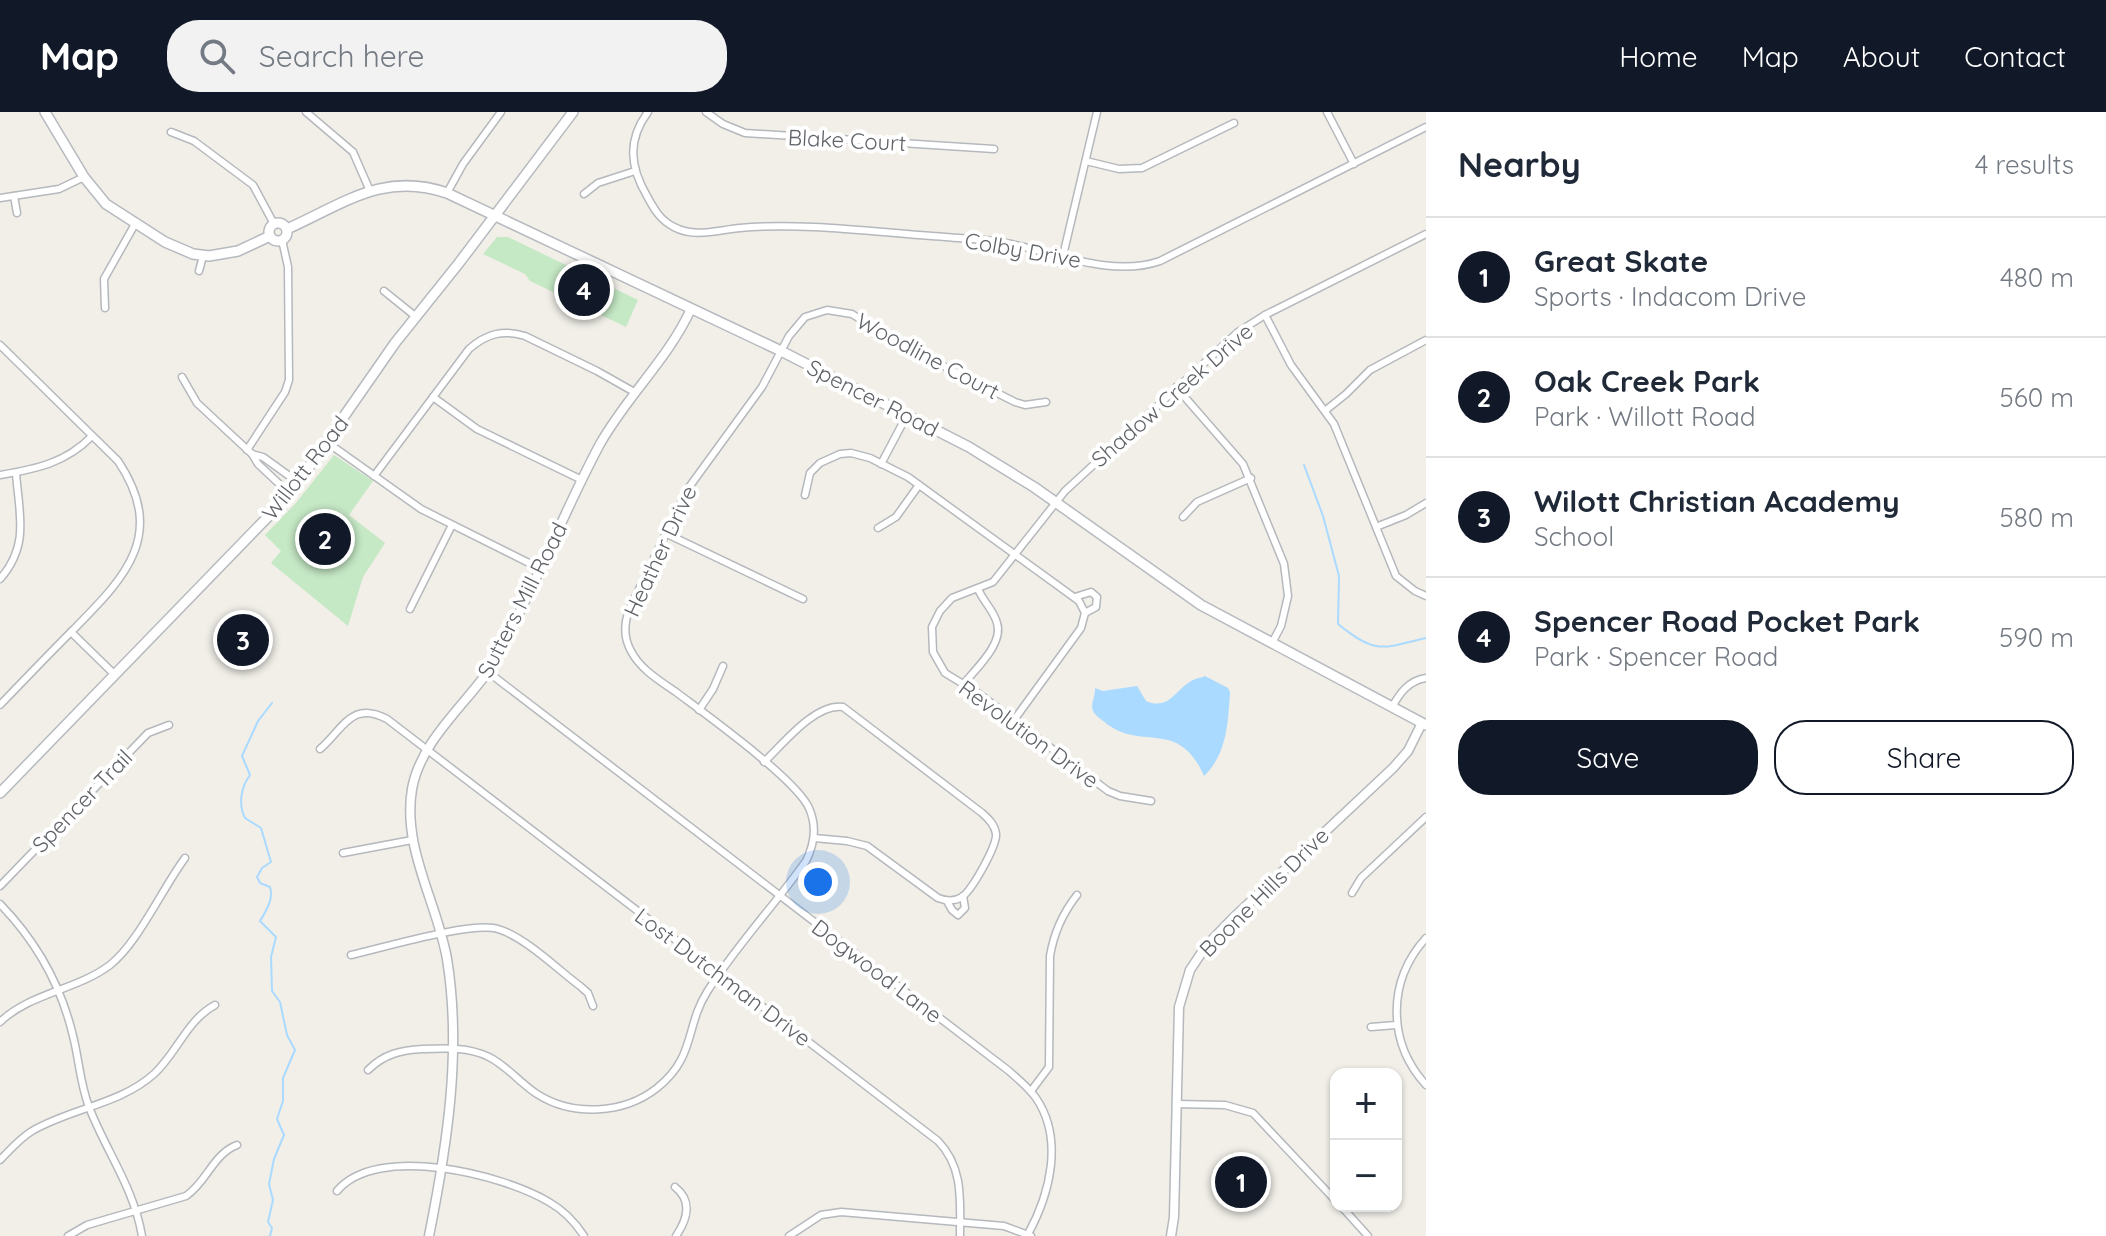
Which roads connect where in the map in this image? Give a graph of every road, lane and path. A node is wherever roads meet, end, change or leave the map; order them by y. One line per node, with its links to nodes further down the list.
1 (45, 112): 16 (main road)
2 (306, 112): 17 (street)
3 (501, 112): 18 (street)
4 (573, 112): 23 (main road, Willott Road)
5 (648, 112): 15 (street, Colby Drive)
6 (706, 112): 12 (street, Blake Court)
7 (1097, 112): 13 (street)
8 (1327, 112): 14 (street)
9 (1234, 123): 13 (street)
10 (1426, 127): 14 (street, Colby Drive)
11 (171, 132): 25 (street)
12 (994, 149)
13 (1086, 161): 31 (street)
14 (1354, 164): 31 (street, Colby Drive)
15 (635, 171): 19 (street); 31 (street, Colby Drive)
16 (84, 177): 20 (street); 24 (main road)
17 (370, 191): 18 (main road, Spencer Road); 26 (main road, Spencer Road)
18 (447, 193): 23 (main road, Spencer Road)
19 (584, 194)
20 (14, 196): 21 (street); 22 (street)
21 (0, 198)
22 (17, 213)
23 (495, 216): 36 (main road, Spencer Road); 38 (main road, Willott Road)
24 (135, 224): 30 (main road); 35 (street)
25 (274, 224): 26 (main road); 28 (main road)
26 (287, 229): 29 (main road)
27 (1426, 234): 37 (street, Shadow Creek Drive)
28 (270, 236): 29 (main road); 30 (main road)
29 (282, 240): 44 (street)
30 (203, 256): 33 (street)
31 (1064, 256): 32 (street)
32 (1061, 264)
33 (199, 271)
34 (384, 291): 38 (street)
35 (105, 308)
36 (691, 309): 42 (main road, Spencer Road); 48 (street, Sutters Mill Road)
37 (1265, 315): 47 (street, Shadow Creek Drive); 51 (street)
38 (415, 316): 54 (main road, Willott Road)
39 (1426, 340): 51 (street)
40 (0, 345): 41 (street)
41 (6, 351): 43 (street); 53 (street)
42 (781, 351): 50 (street, Woodline Court); 52 (main road, Spencer Road); 72 (street, Heather Drive)
43 (0, 358)
44 (290, 362): 45 (street); 55 (street)
45 (300, 362)
46 (182, 377): 55 (street)
47 (1176, 387): 60 (street); 66 (street, Shadow Creek Drive)
48 (636, 393): 49 (street); 61 (street, Sutters Mill Road)
49 (433, 397): 59 (street); 61 (street)
50 (1046, 402)
51 (1326, 410): 70 (street)
52 (907, 415): 56 (street); 66 (main road, Spencer Road)
53 (92, 436): 57 (street); 82 (street)
54 (328, 443): 59 (street); 62 (main road, Willott Road)
55 (249, 452): 62 (street); 64 (street)
56 (881, 464): 63 (street); 65 (street)
57 (16, 473): 58 (street); 75 (street)
58 (0, 475)
59 (374, 476): 69 (street)
60 (1251, 478): 68 (street); 83 (street)
61 (582, 480): 74 (street, Sutters Mill Road)
62 (299, 483): 64 (main road, Willott Road)
63 (919, 485): 71 (street); 73 (street)
64 (290, 494): 86 (main road, Willott Road)
65 (805, 495)
66 (1055, 502): 73 (street, Revolution Drive); 83 (main road, Spencer Road)
67 (1426, 503): 70 (street)
68 (1183, 517)
69 (451, 527): 74 (street); 80 (street)
70 (1376, 527): 77 (street)
71 (878, 528)
72 (665, 533): 79 (street); 92 (street, Heather Drive)
73 (1015, 553): 76 (street, Revolution Drive); 78 (street)
74 (541, 569): 85 (street, Sutters Mill Road)
75 (0, 579)
76 (978, 589): 88 (street); 88 (street, Revolution Drive)
77 (1426, 596)
78 (1075, 597): 81 (street); 81 (street)
79 (803, 599)
80 (410, 609)
81 (1085, 613): 94 (street)
82 (71, 632): 86 (street); 90 (street)
83 (1272, 643): 91 (main road, Spencer Road)
84 (723, 666): 92 (street)
85 (488, 672): 98 (street, Sutters Mill Road); 111 (street, Dogwood Lane)
86 (114, 674): 100 (main road, Willott Road)
87 (1426, 678): 91 (street)
88 (963, 685): 94 (street, Revolution Drive)
89 (359, 704): 93 (street)
90 (0, 705)
91 (1392, 707): 95 (main road, Spencer Road)
92 (699, 710): 99 (street, Heather Drive)
93 (360, 713): 97 (street); 98 (street, Lost Dutchman Drive)
94 (1014, 720): 101 (street, Revolution Drive)
95 (1424, 724): 128 (street, Boone Hills Drive)
96 (169, 725): 107 (street, Spencer Trail)
97 (320, 749)
98 (428, 751): 104 (street, Sutters Mill Road); 117 (street, Lost Dutchman Drive)
99 (764, 762): 103 (street, Heather Drive); 110 (street)
100 (0, 793)
101 (1151, 801)
102 (1426, 817): 108 (street)
103 (814, 838): 111 (street); 112 (street)
104 (412, 840): 105 (street); 114 (street, Sutters Mill Road)
105 (343, 853)
106 (185, 858): 118 (street)
107 (0, 886)
108 (1352, 893)
109 (1077, 895): 127 (street)
110 (963, 896): 112 (street); 112 (street)
111 (779, 897): 117 (street); 127 (street, Dogwood Lane)
112 (947, 901)
113 (0, 904): 118 (street)
114 (442, 935): 116 (street); 120 (street); 124 (street, Sutters Mill Road)
115 (1426, 938): 122 (street)
116 (351, 955)
117 (720, 974): 124 (street); 138 (street, Lost Dutchman Drive)
118 (60, 991): 121 (street); 129 (street)
119 (215, 1005): 129 (street)
120 (593, 1006)
121 (0, 1022)
122 (1396, 1025): 123 (street); 126 (street)
123 (1371, 1027)
124 (454, 1049): 125 (street); 132 (street, Sutters Mill Road)
125 (368, 1070)
126 (1426, 1085)
127 (1031, 1091): 139 (street, Dogwood Lane)
128 (1176, 1104): 135 (street); 147 (street, Boone Hills Drive)
129 (89, 1108): 131 (street); 136 (street)
130 (237, 1145): 136 (street)
131 (0, 1160)
132 (440, 1168): 134 (street); 142 (street, Sutters Mill Road); 143 (street)
133 (675, 1187): 144 (street)
134 (337, 1191)
135 (1330, 1195)
136 (137, 1211): 140 (street); 141 (street)
137 (1346, 1212): 148 (street)
138 (960, 1221): 139 (street); 145 (street); 146 (street, Lost Dutchman Drive)
139 (1030, 1235)
140 (68, 1236)
141 (142, 1236)
142 (429, 1236)
143 (584, 1236)
144 (676, 1236)
145 (789, 1236)
146 (960, 1236)
147 (1171, 1236)
148 (1368, 1236)

